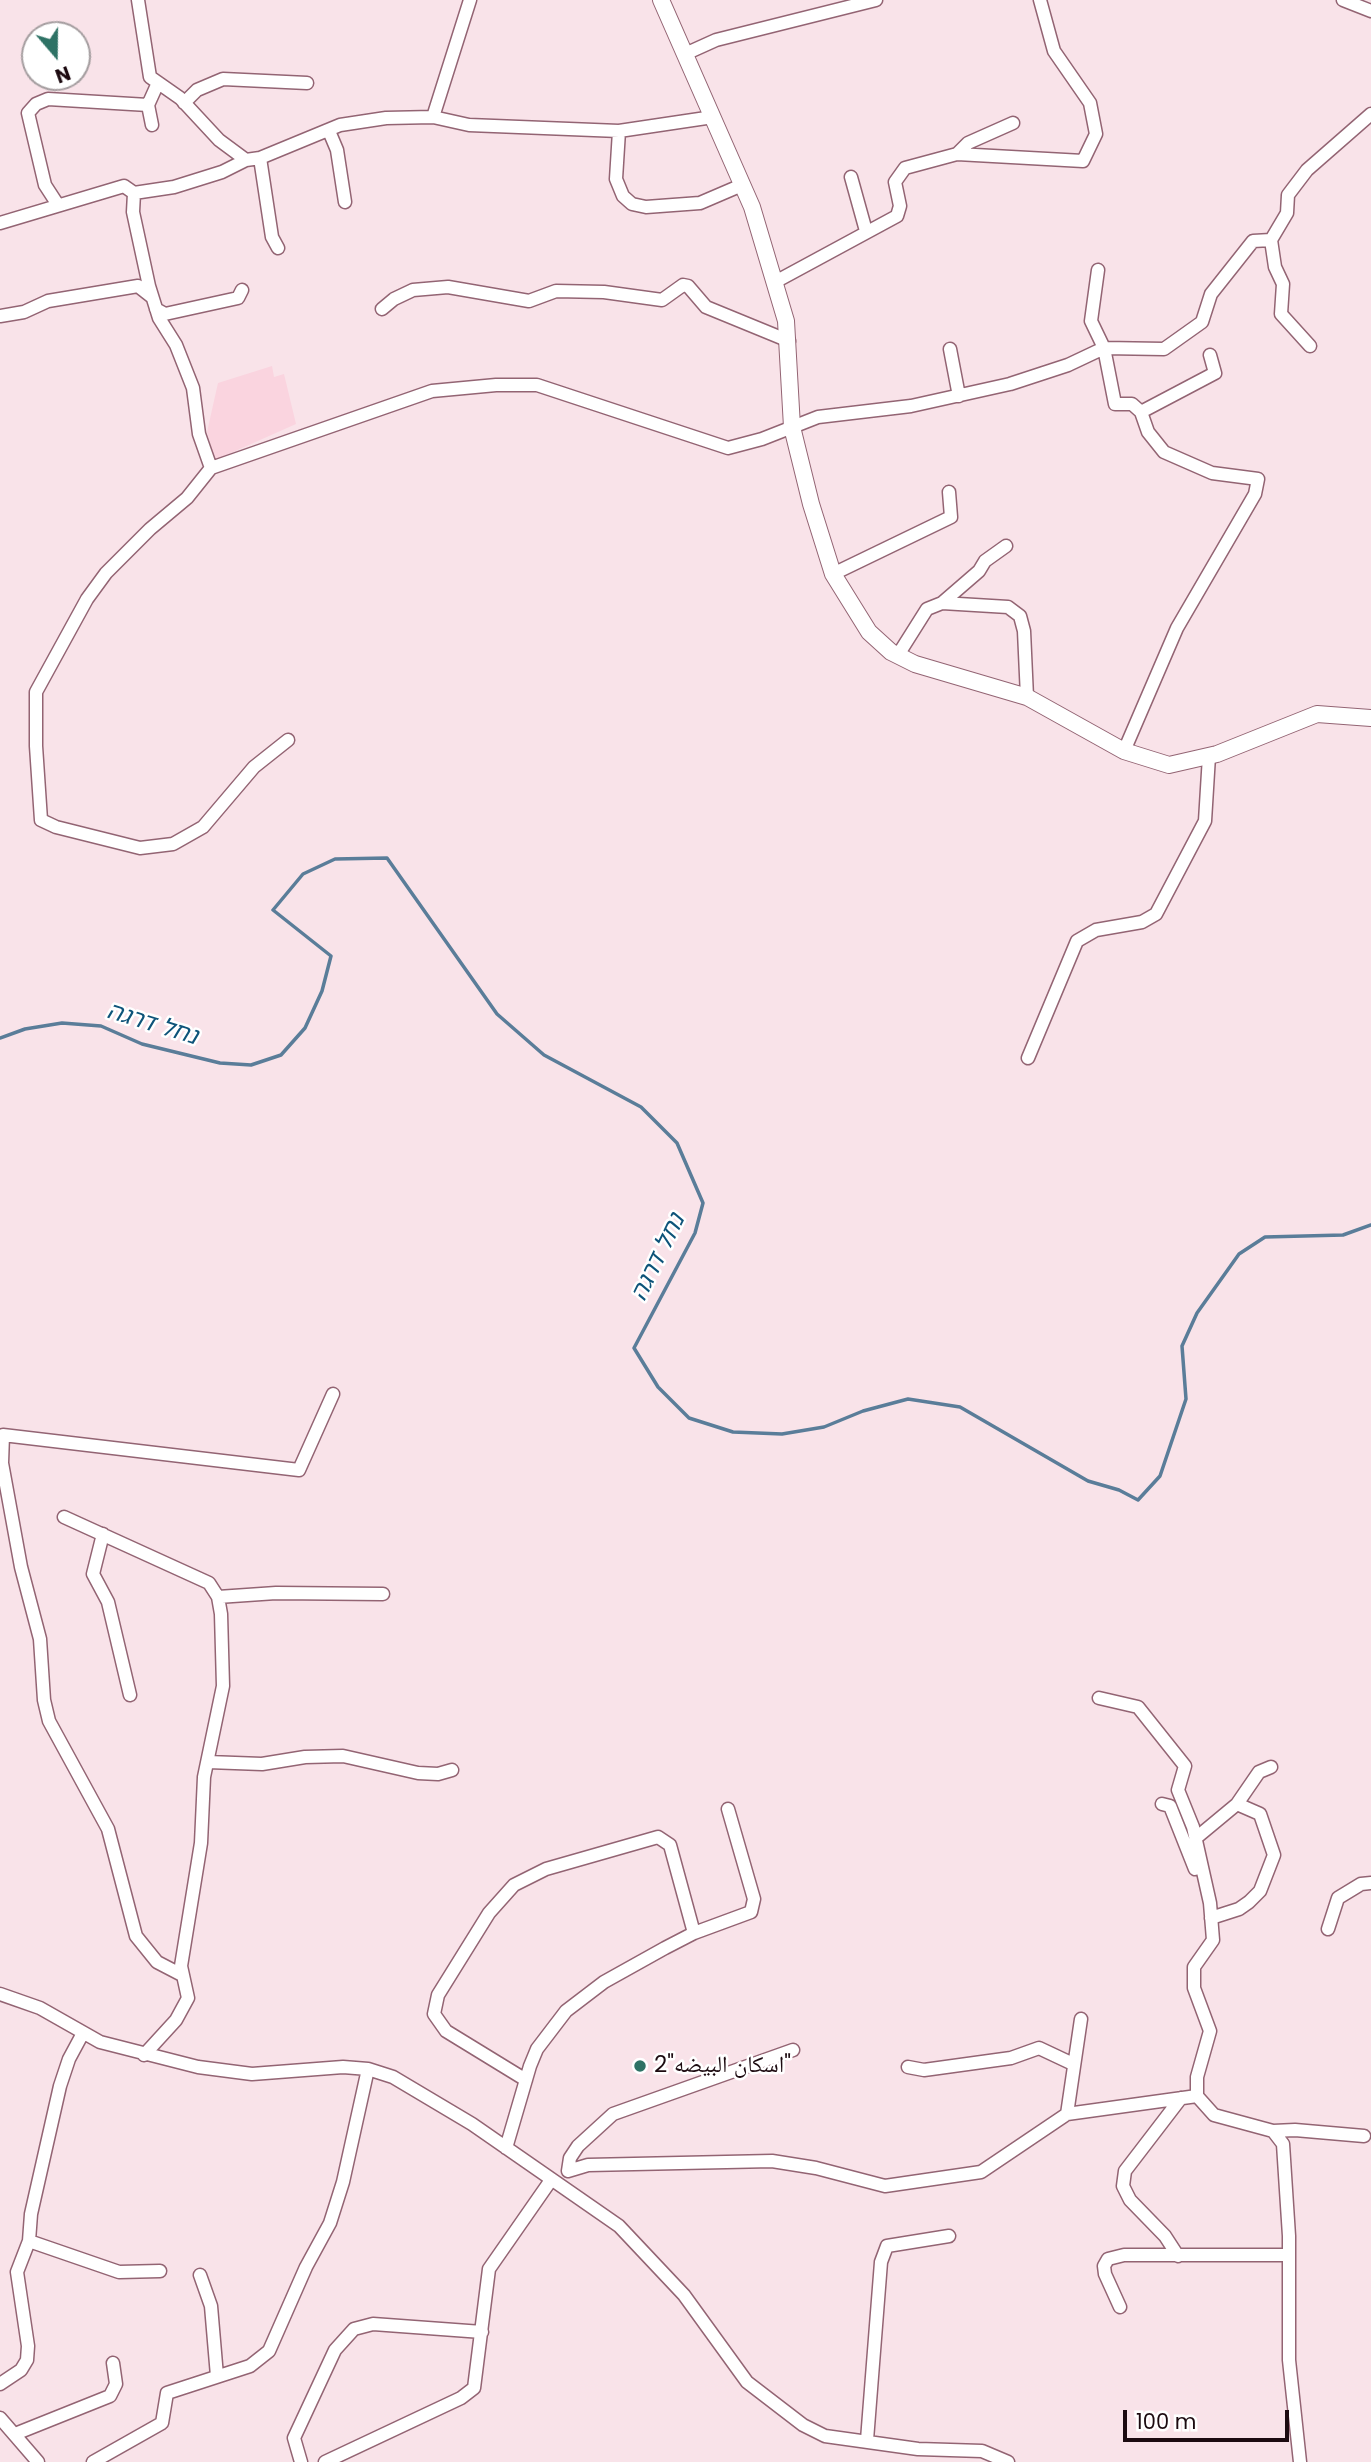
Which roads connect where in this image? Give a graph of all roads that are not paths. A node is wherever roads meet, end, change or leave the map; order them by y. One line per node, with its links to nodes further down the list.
1 (138, 0): 11 (street)
2 (470, 0): 15 (street)
3 (661, 0): 9 (street)
4 (876, 0): 7 (street)
5 (1040, 0): 21 (street)
6 (1343, 0): 8 (street)
7 (845, 4): 9 (street)
8 (1371, 11)
9 (685, 54): 16 (street)
10 (307, 83): 12 (street)
11 (158, 85): 12 (street); 13 (street)
12 (184, 103): 23 (street)
13 (148, 105): 18 (street); 28 (street)
14 (1371, 114): 31 (street)
15 (433, 117): 19 (street); 20 (street)
16 (713, 117): 20 (street); 25 (street)
17 (1013, 123): 21 (street)
18 (152, 125)
19 (329, 131): 22 (street); 27 (street)
20 (619, 131): 25 (street)
21 (957, 153): 30 (street)
22 (260, 158): 23 (street); 32 (street)
23 (246, 160): 26 (street)
24 (851, 177): 30 (street)
25 (742, 185): 34 (street)
26 (134, 193): 28 (street); 36 (street)
27 (345, 202)
28 (58, 205): 29 (street)
29 (0, 223)
30 (866, 231): 34 (street)
31 (1271, 240): 40 (street); 41 (street)
32 (278, 248)
33 (1098, 270): 41 (street)
34 (775, 282): 39 (street)
35 (242, 290): 36 (street)
36 (155, 303): 38 (street); 47 (street)
37 (382, 309): 39 (street)
38 (0, 316)
39 (789, 341): 46 (street)
40 (1310, 346)
41 (1104, 348): 44 (street); 45 (street)
42 (950, 349): 44 (street)
43 (1210, 355): 45 (street)
44 (959, 396): 46 (street)
45 (1141, 412): 56 (street)
46 (792, 427): 47 (street); 50 (street)
47 (211, 468): 55 (street)
48 (950, 492): 50 (street)
49 (1006, 546): 51 (street)
50 (833, 574): 52 (street)
51 (942, 603): 52 (street); 53 (street)
52 (898, 655): 53 (street)
53 (1027, 697): 56 (street)
54 (1371, 718): 57 (street)
55 (288, 740)
56 (1124, 751): 57 (street)
57 (1209, 755): 58 (street)
58 (1028, 1058)
59 (333, 1394): 78 (street)
60 (64, 1517): 61 (street)
61 (103, 1534): 63 (street); 64 (street)
62 (383, 1594): 63 (street)
63 (218, 1597): 66 (street)
64 (130, 1696)
65 (1099, 1698): 72 (street)
66 (208, 1762): 68 (street); 78 (street)
67 (1270, 1767): 70 (street)
68 (452, 1770)
69 (1162, 1804): 74 (street)
70 (1237, 1804): 72 (street); 75 (street)
71 (728, 1809): 77 (street)
72 (1196, 1838): 74 (street)
73 (1371, 1883): 76 (street)
74 (1210, 1903): 75 (street)
75 (1211, 1918): 88 (street)
76 (1328, 1929)
77 (694, 1933): 87 (street); 87 (street)
78 (183, 1975): 83 (street)
79 (0, 1994): 81 (street)
80 (1081, 2019): 84 (street)
81 (83, 2033): 83 (street); 96 (street)
82 (793, 2050): 90 (street)
83 (144, 2055): 86 (street)
84 (1073, 2064): 85 (street); 90 (street)
85 (908, 2067)
86 (368, 2069): 93 (street); 104 (street)
87 (526, 2080): 93 (street)
88 (1197, 2096): 89 (street); 91 (street)
89 (1181, 2098): 90 (street); 98 (street)
90 (1067, 2114)
91 (1273, 2131): 92 (street); 97 (street)
92 (1364, 2136)
93 (506, 2148): 94 (street)
94 (551, 2179): 102 (street); 108 (street)
95 (949, 2236): 108 (street)
96 (29, 2241): 99 (street); 105 (street)
97 (1289, 2255): 98 (street); 114 (street)
98 (1178, 2256): 101 (street)
99 (160, 2271)
100 (200, 2275): 104 (street)
101 (1120, 2307)
102 (482, 2332): 111 (street); 112 (street)
103 (113, 2364): 107 (street)
104 (217, 2376): 110 (street)
105 (0, 2384)
106 (0, 2418): 107 (street)
107 (15, 2434): 109 (street)
108 (867, 2440): 113 (street)
109 (38, 2462)
110 (94, 2462)
111 (301, 2462)
112 (325, 2462)
113 (1008, 2462)
114 (1300, 2462)

